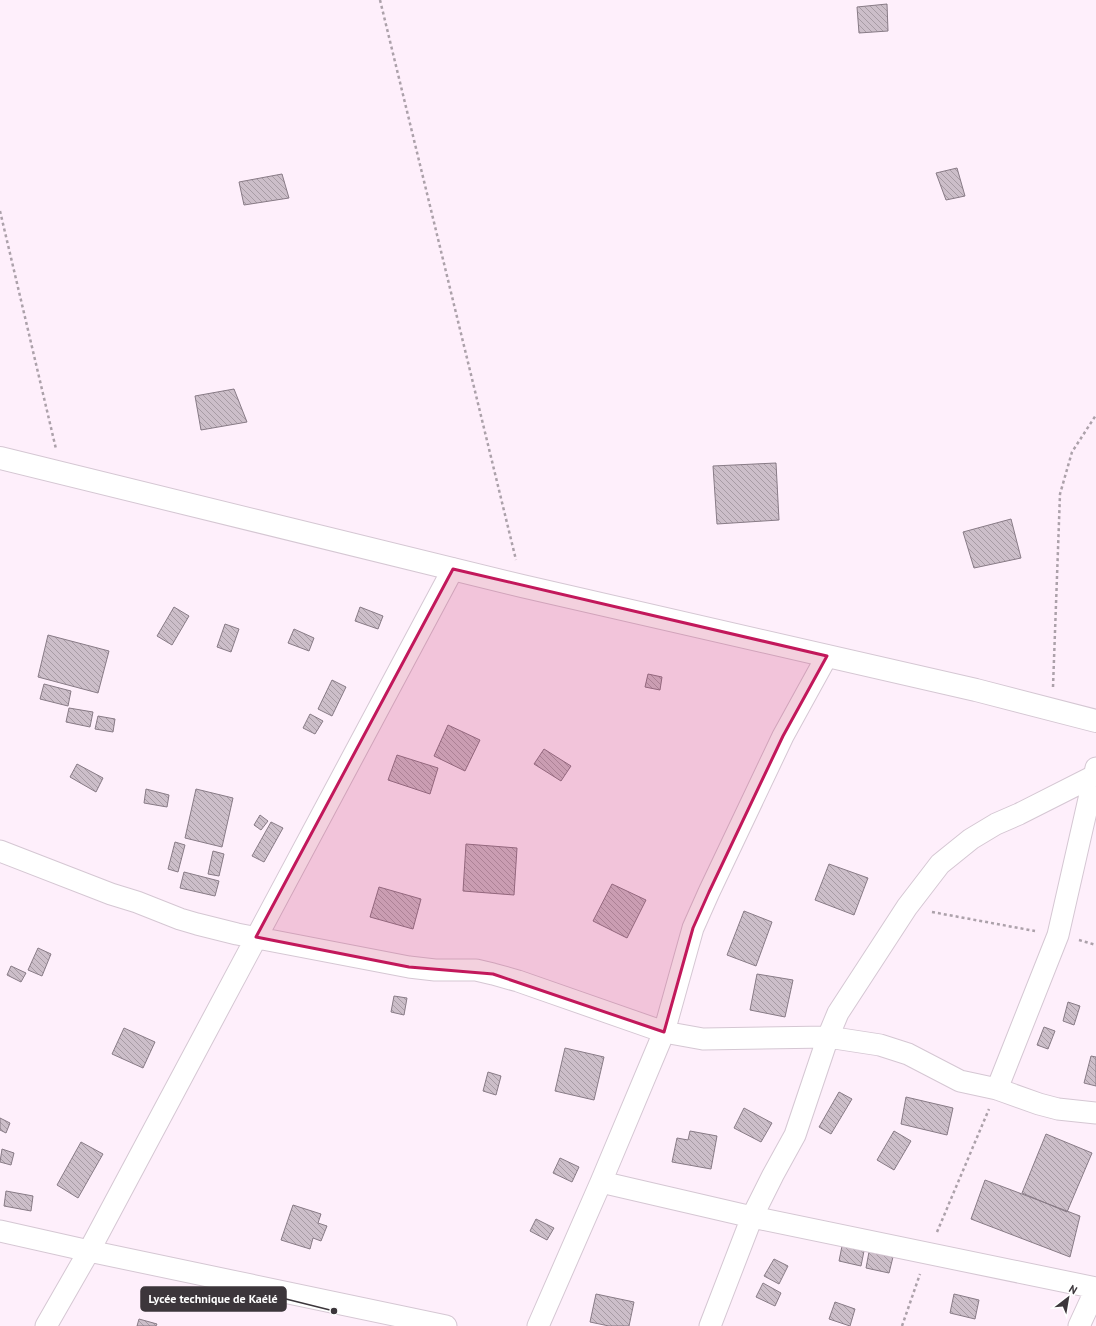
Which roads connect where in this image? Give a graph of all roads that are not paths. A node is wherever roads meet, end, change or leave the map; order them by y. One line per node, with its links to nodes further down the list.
1 (0, 458): 2 (street)
2 (453, 569): 3 (street); 7 (street)
3 (826, 656): 4 (street); 8 (street)
4 (1096, 720)
5 (1095, 771): 9 (street); 10 (street)
6 (0, 851): 7 (street)
7 (256, 937): 8 (street); 15 (street)
8 (664, 1032): 9 (street); 12 (street)
9 (828, 1036): 10 (street); 13 (street)
10 (997, 1089): 11 (street)
11 (1096, 1114)
12 (601, 1182): 13 (street); 19 (street)
13 (752, 1217): 16 (street); 20 (street)
14 (0, 1231): 15 (street)
15 (89, 1251): 17 (street); 18 (street)
16 (1096, 1289): 21 (street)
17 (46, 1326)
18 (446, 1326)
19 (538, 1326)
20 (710, 1326)
21 (1079, 1326)

